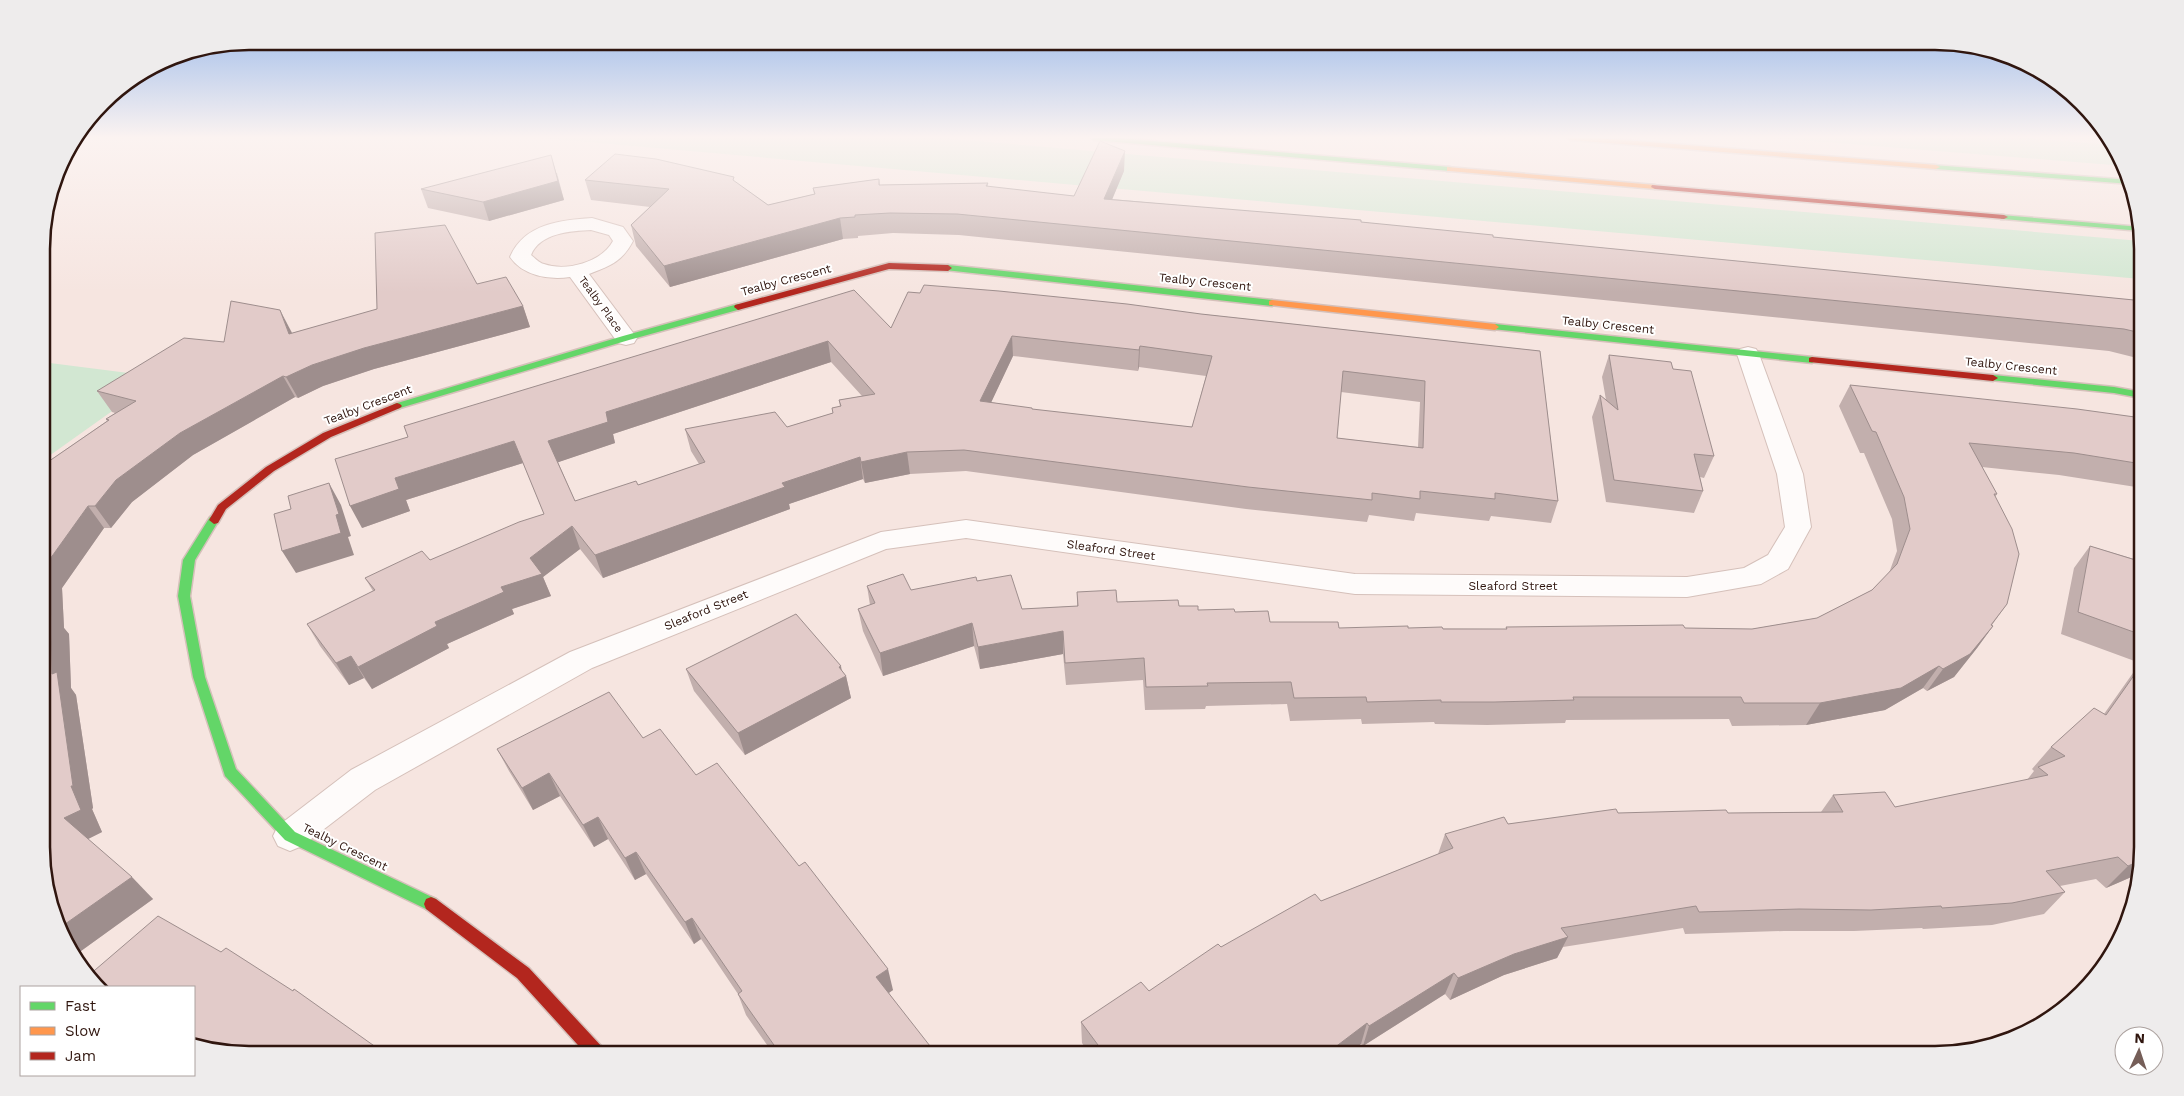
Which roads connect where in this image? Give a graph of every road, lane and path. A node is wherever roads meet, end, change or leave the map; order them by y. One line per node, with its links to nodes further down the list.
1 (1676, 189): 2 (main road)
2 (2133, 229)
3 (576, 271): 4 (street, Tealby Place)
4 (626, 338): 5 (main road, Tealby Crescent); 7 (main road, Tealby Crescent)
5 (1748, 354): 6 (main road, Tealby Crescent); 7 (street, Sleaford Street)
6 (2134, 394)
7 (290, 836): 8 (main road, Tealby Crescent)
8 (590, 1046)

